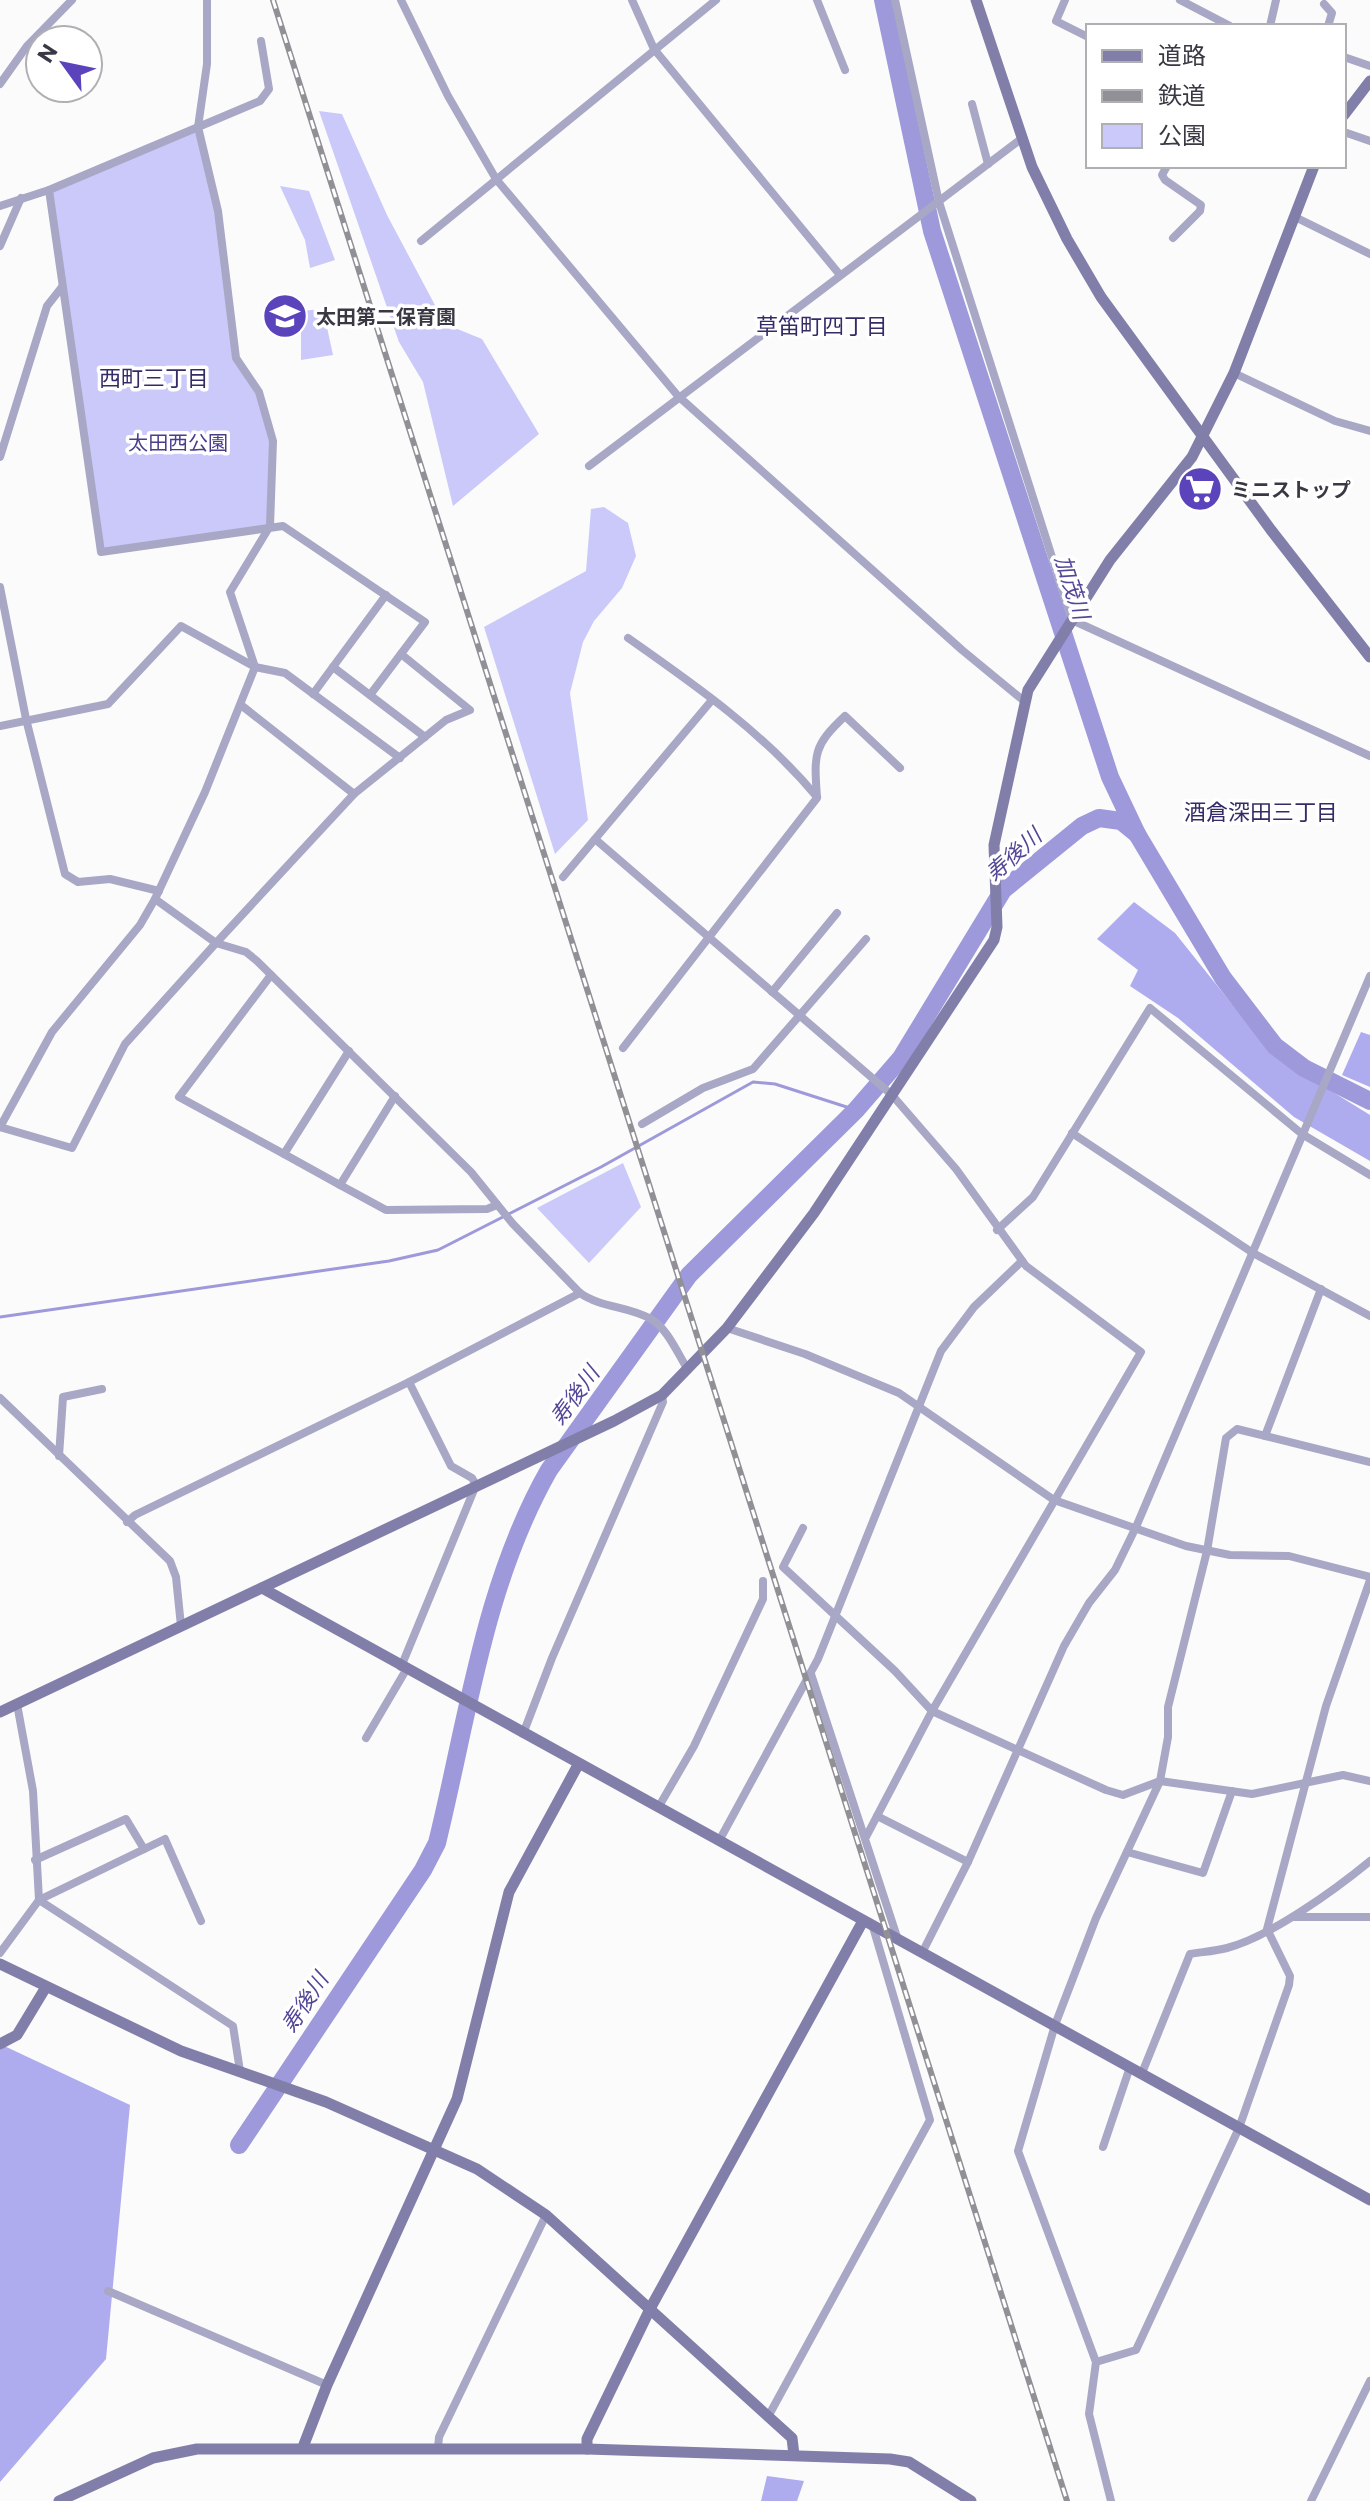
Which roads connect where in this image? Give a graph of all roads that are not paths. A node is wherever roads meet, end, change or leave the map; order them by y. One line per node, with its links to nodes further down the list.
1 (72, 0): 23 (street)
2 (207, 0): 26 (street)
3 (401, 0): 33 (street)
4 (632, 0): 18 (street)
5 (716, 0): 18 (street)
6 (817, 0): 21 (street)
7 (895, 0): 36 (street)
8 (976, 0): 28 (street)
9 (1065, 0): 16 (street)
10 (1180, 0): 13 (street)
11 (1274, 1): 14 (street)
12 (1324, 4): 15 (street)
13 (1226, 24)
14 (1274, 24)
15 (1329, 24)
16 (1086, 36)
17 (261, 41): 26 (street)
18 (654, 49): 33 (street); 43 (street)
19 (1346, 58): 20 (street)
20 (1370, 66)
21 (845, 70)
22 (1370, 81): 25 (street)
23 (0, 84)
24 (972, 104): 30 (street)
25 (1346, 112)
26 (198, 127): 34 (street); 51 (street)
27 (1346, 133): 29 (street)
28 (1021, 139): 30 (street); 48 (street)
29 (1370, 141)
30 (988, 164): 36 (street)
31 (1166, 168): 39 (street)
32 (1313, 168): 38 (street)
33 (496, 179): 40 (street); 46 (street)
34 (49, 190): 35 (street); 44 (street)
35 (21, 198): 37 (street); 41 (street)
36 (936, 204): 43 (street); 55 (street)
37 (0, 206)
38 (1295, 217): 42 (street); 45 (street)
39 (1173, 238)
40 (421, 241)
41 (0, 246)
42 (1370, 254)
43 (840, 275): 46 (street)
44 (62, 287): 49 (street); 51 (street)
45 (1234, 373): 47 (street); 48 (street)
46 (678, 396): 50 (street); 64 (street)
47 (1370, 431)
48 (1202, 437): 55 (street); 58 (street)
49 (0, 457)
50 (589, 466)
51 (270, 526): 53 (street); 59 (street)
52 (0, 587): 54 (street)
53 (386, 595): 57 (street); 60 (street)
54 (2, 606): 66 (street)
55 (1069, 624): 64 (street); 69 (street)
56 (628, 638): 63 (street)
57 (401, 654): 62 (street); 68 (street)
58 (1370, 657)
59 (255, 667): 61 (street); 65 (street); 66 (street)
60 (333, 667): 61 (street); 62 (street)
61 (313, 694): 70 (street)
62 (370, 695): 68 (street)
63 (712, 700): 73 (street); 74 (street)
64 (1024, 701): 87 (street)
65 (241, 705): 72 (street); 76 (street)
66 (26, 719): 67 (street); 76 (street)
67 (0, 726)
68 (425, 737): 70 (street)
69 (1370, 756)
70 (400, 758): 72 (street)
71 (900, 768): 73 (street)
72 (354, 794): 80 (street)
73 (817, 798): 78 (street)
74 (595, 839): 75 (street); 78 (street)
75 (563, 877)
76 (157, 895): 80 (street); 90 (street)
77 (837, 913): 83 (street)
78 (709, 937): 83 (street); 85 (street)
79 (866, 939): 84 (street)
80 (216, 943): 81 (street); 90 (street)
81 (271, 975): 86 (street); 93 (street)
82 (1370, 976): 92 (street)
83 (772, 992): 84 (street)
84 (801, 1017): 87 (street); 89 (street)
85 (623, 1048)
86 (349, 1051): 88 (street); 93 (street)
87 (890, 1092): 97 (street); 103 (street)
88 (395, 1096): 95 (street); 96 (street)
89 (642, 1124)
90 (0, 1127)
91 (1072, 1133): 92 (street); 97 (street); 98 (street)
92 (1302, 1134): 94 (street); 98 (street)
93 (284, 1154): 95 (street)
94 (1370, 1175)
95 (340, 1185): 96 (street)
96 (499, 1207): 101 (street)
97 (997, 1230): 99 (street)
98 (1253, 1253): 100 (street); 116 (street)
99 (1022, 1261): 109 (street); 114 (street)
100 (1321, 1289): 102 (street); 110 (street)
101 (580, 1293): 104 (street); 105 (street)
102 (1370, 1316)
103 (727, 1328): 104 (street); 109 (street)
104 (688, 1370): 107 (street)
105 (409, 1382): 113 (street); 115 (street)
106 (102, 1389): 111 (street)
107 (662, 1395): 113 (street); 129 (street)
108 (0, 1398): 111 (street)
109 (919, 1403): 114 (street); 122 (street)
110 (1265, 1436): 112 (street); 118 (street)
111 (59, 1456): 115 (street)
112 (1370, 1462)
113 (476, 1485): 121 (street); 124 (street)
114 (1054, 1500): 116 (street); 127 (street)
115 (127, 1522): 123 (street)
116 (1136, 1527): 118 (street); 131 (street)
117 (803, 1528): 122 (street)
118 (1207, 1551): 119 (street); 134 (street)
119 (1370, 1578): 133 (street)
120 (763, 1581): 137 (street)
121 (262, 1588): 123 (street); 124 (street)
122 (837, 1615): 125 (street); 127 (street)
123 (181, 1626): 126 (street)
124 (404, 1669): 129 (street); 130 (street)
125 (811, 1674): 139 (street); 140 (street)
126 (17, 1704): 128 (street); 143 (street)
127 (932, 1711): 131 (street); 138 (street)
128 (0, 1712)
129 (523, 1734): 132 (street)
130 (366, 1738)
131 (1019, 1750): 134 (street); 145 (street)
132 (578, 1765): 137 (street); 164 (street)
133 (1308, 1780): 135 (street); 136 (street); 151 (street)
134 (1160, 1781): 136 (street); 142 (street)
135 (1370, 1781)
136 (1232, 1791): 142 (street)
137 (658, 1808): 140 (street)
138 (877, 1816): 139 (street); 145 (street)
139 (866, 1837): 152 (street)
140 (719, 1841): 150 (street)
141 (144, 1849): 143 (street); 146 (street); 149 (street)
142 (1127, 1852): 157 (street)
143 (35, 1860): 146 (street)
144 (1370, 1861): 148 (street)
145 (968, 1862): 154 (street)
146 (39, 1900): 153 (street); 160 (street)
147 (1370, 1917): 148 (street)
148 (1288, 1918): 151 (street)
149 (201, 1921)
150 (868, 1924): 152 (street); 168 (street); 172 (street)
151 (1267, 1929): 161 (street); 162 (street)
152 (899, 1941): 154 (street)
153 (0, 1953)
154 (922, 1953): 157 (street)
155 (0, 1964): 156 (street)
156 (46, 1987): 158 (street); 160 (street)
157 (1055, 2025): 159 (street); 169 (street)
158 (0, 2044)
159 (1130, 2067): 161 (street); 163 (street)
160 (240, 2071): 164 (street)
161 (1142, 2073): 162 (street)
162 (1239, 2128): 165 (street); 169 (street)
163 (1103, 2147)
164 (434, 2148): 166 (street); 171 (street)
165 (1370, 2200)
166 (546, 2215): 168 (street); 174 (street)
167 (108, 2291): 171 (street)
168 (651, 2307): 172 (street); 175 (street)
169 (1096, 2362): 179 (street)
170 (1370, 2381): 180 (street)
171 (327, 2385): 173 (street)
172 (769, 2415): 176 (street)
173 (303, 2447): 174 (street); 177 (street)
174 (438, 2448): 175 (street)
175 (587, 2449): 176 (street)
176 (794, 2455): 178 (street)
177 (59, 2501)
178 (971, 2501)
179 (1111, 2501)
180 (1311, 2501)

